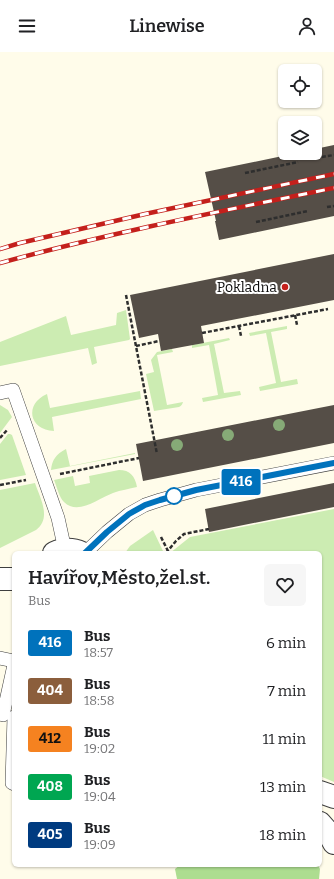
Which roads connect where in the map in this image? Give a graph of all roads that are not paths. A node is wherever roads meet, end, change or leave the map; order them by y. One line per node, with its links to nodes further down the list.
1 (0, 393): 3 (lane)
2 (334, 464): 4 (lane)
3 (71, 551)
4 (73, 551)
5 (0, 579): 6 (street)
6 (12, 579)
7 (0, 658): 8 (lane)
8 (12, 661)
9 (12, 682): 10 (lane)
10 (8, 716): 11 (lane)
11 (12, 770)
12 (0, 778): 13 (lane)
13 (12, 783)
14 (322, 793): 15 (street)
15 (334, 797)
16 (322, 825): 17 (street)
17 (334, 843)

